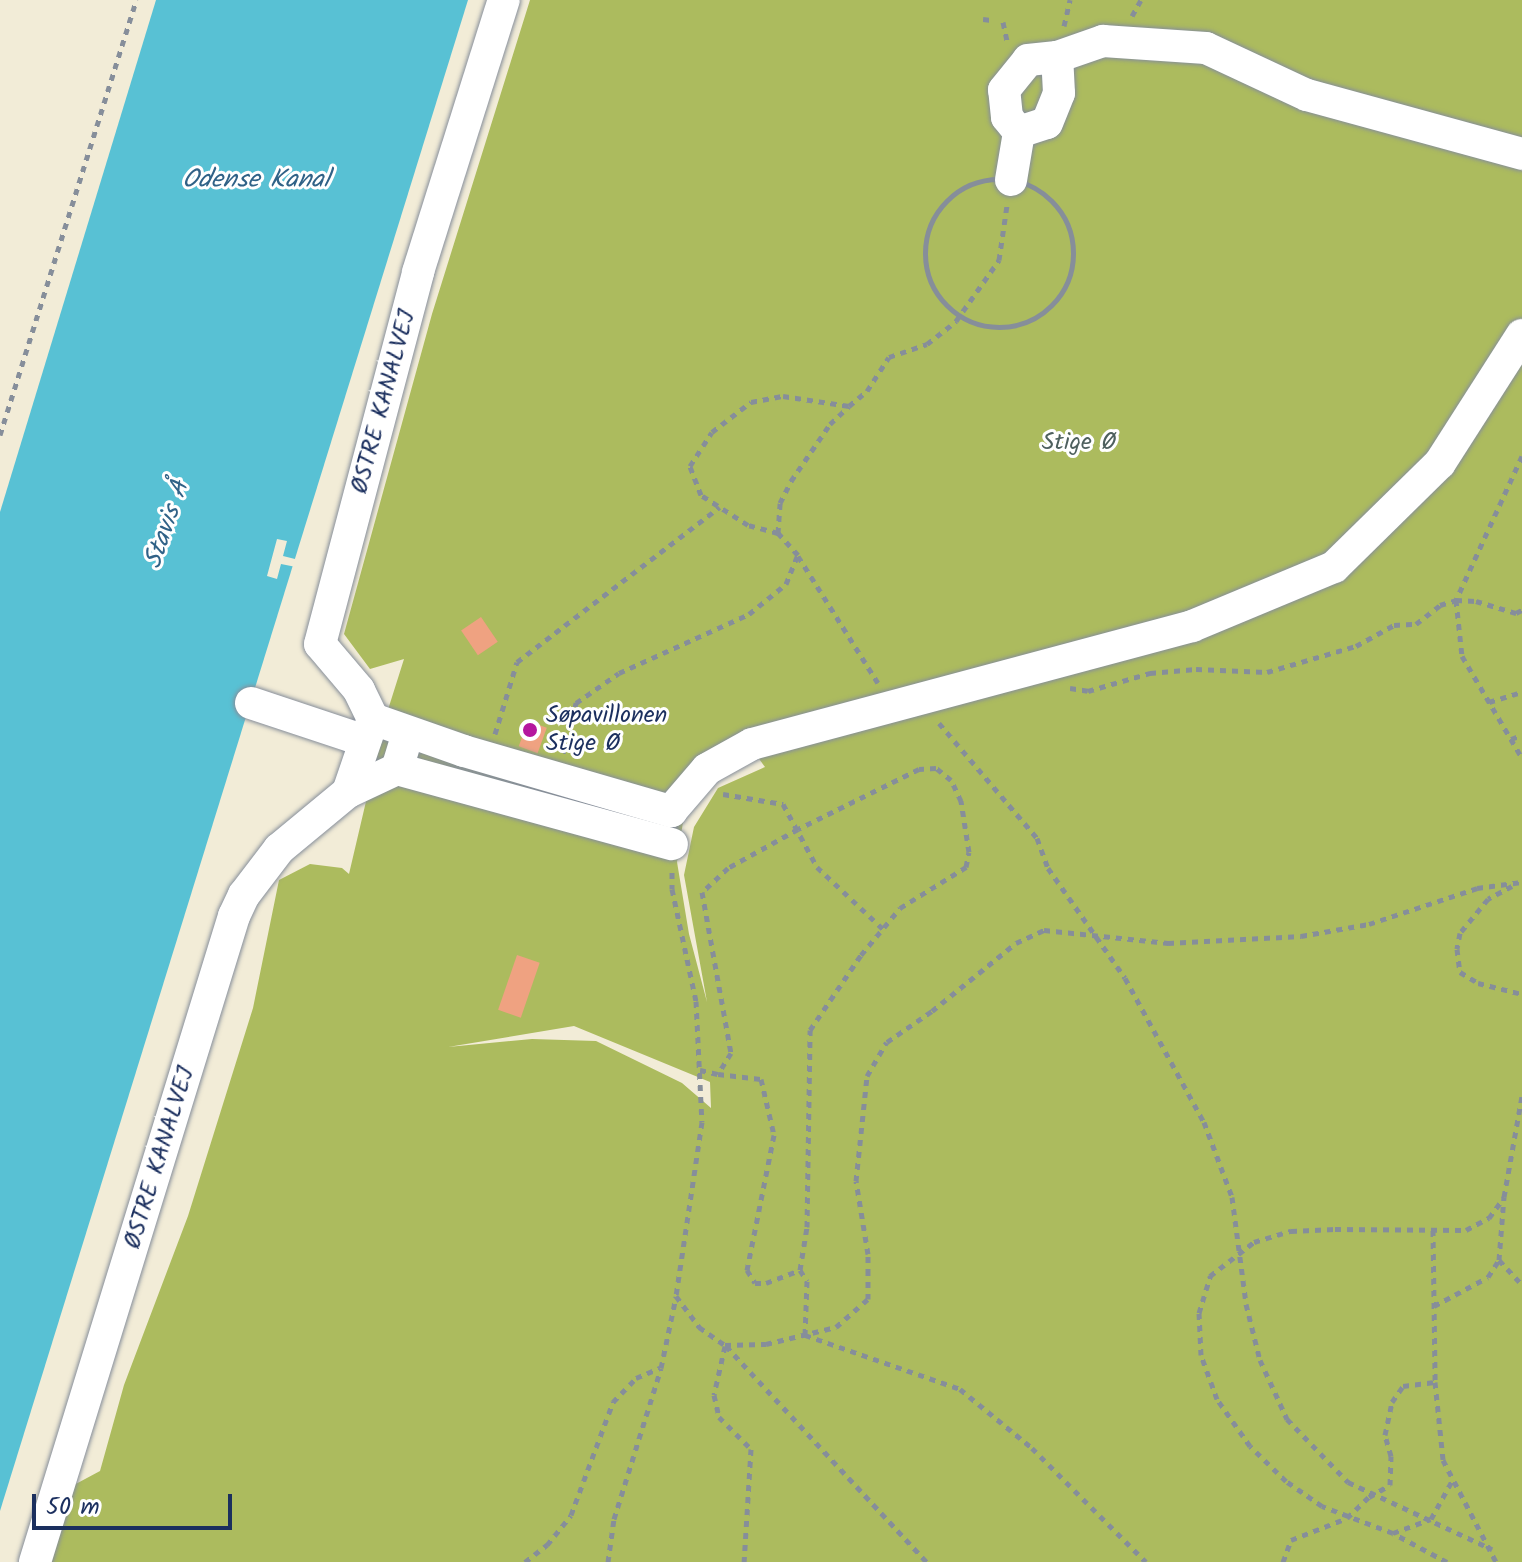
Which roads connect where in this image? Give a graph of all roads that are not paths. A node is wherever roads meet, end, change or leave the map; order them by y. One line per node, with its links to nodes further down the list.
1 (504, 0): 8 (street, ØSTRE KANALVEJ)
2 (1057, 57): 3 (street); 3 (street); 4 (street)
3 (1019, 132): 5 (street)
4 (1522, 154)
5 (1011, 180)
6 (1522, 335): 9 (street)
7 (251, 703): 8 (street)
8 (369, 730): 9 (street); 11 (street)
9 (408, 733): 10 (street)
10 (397, 769): 11 (street, ØSTRE KANALVEJ); 12 (street)
11 (348, 792): 13 (street, ØSTRE KANALVEJ)
12 (672, 844)
13 (35, 1562)

